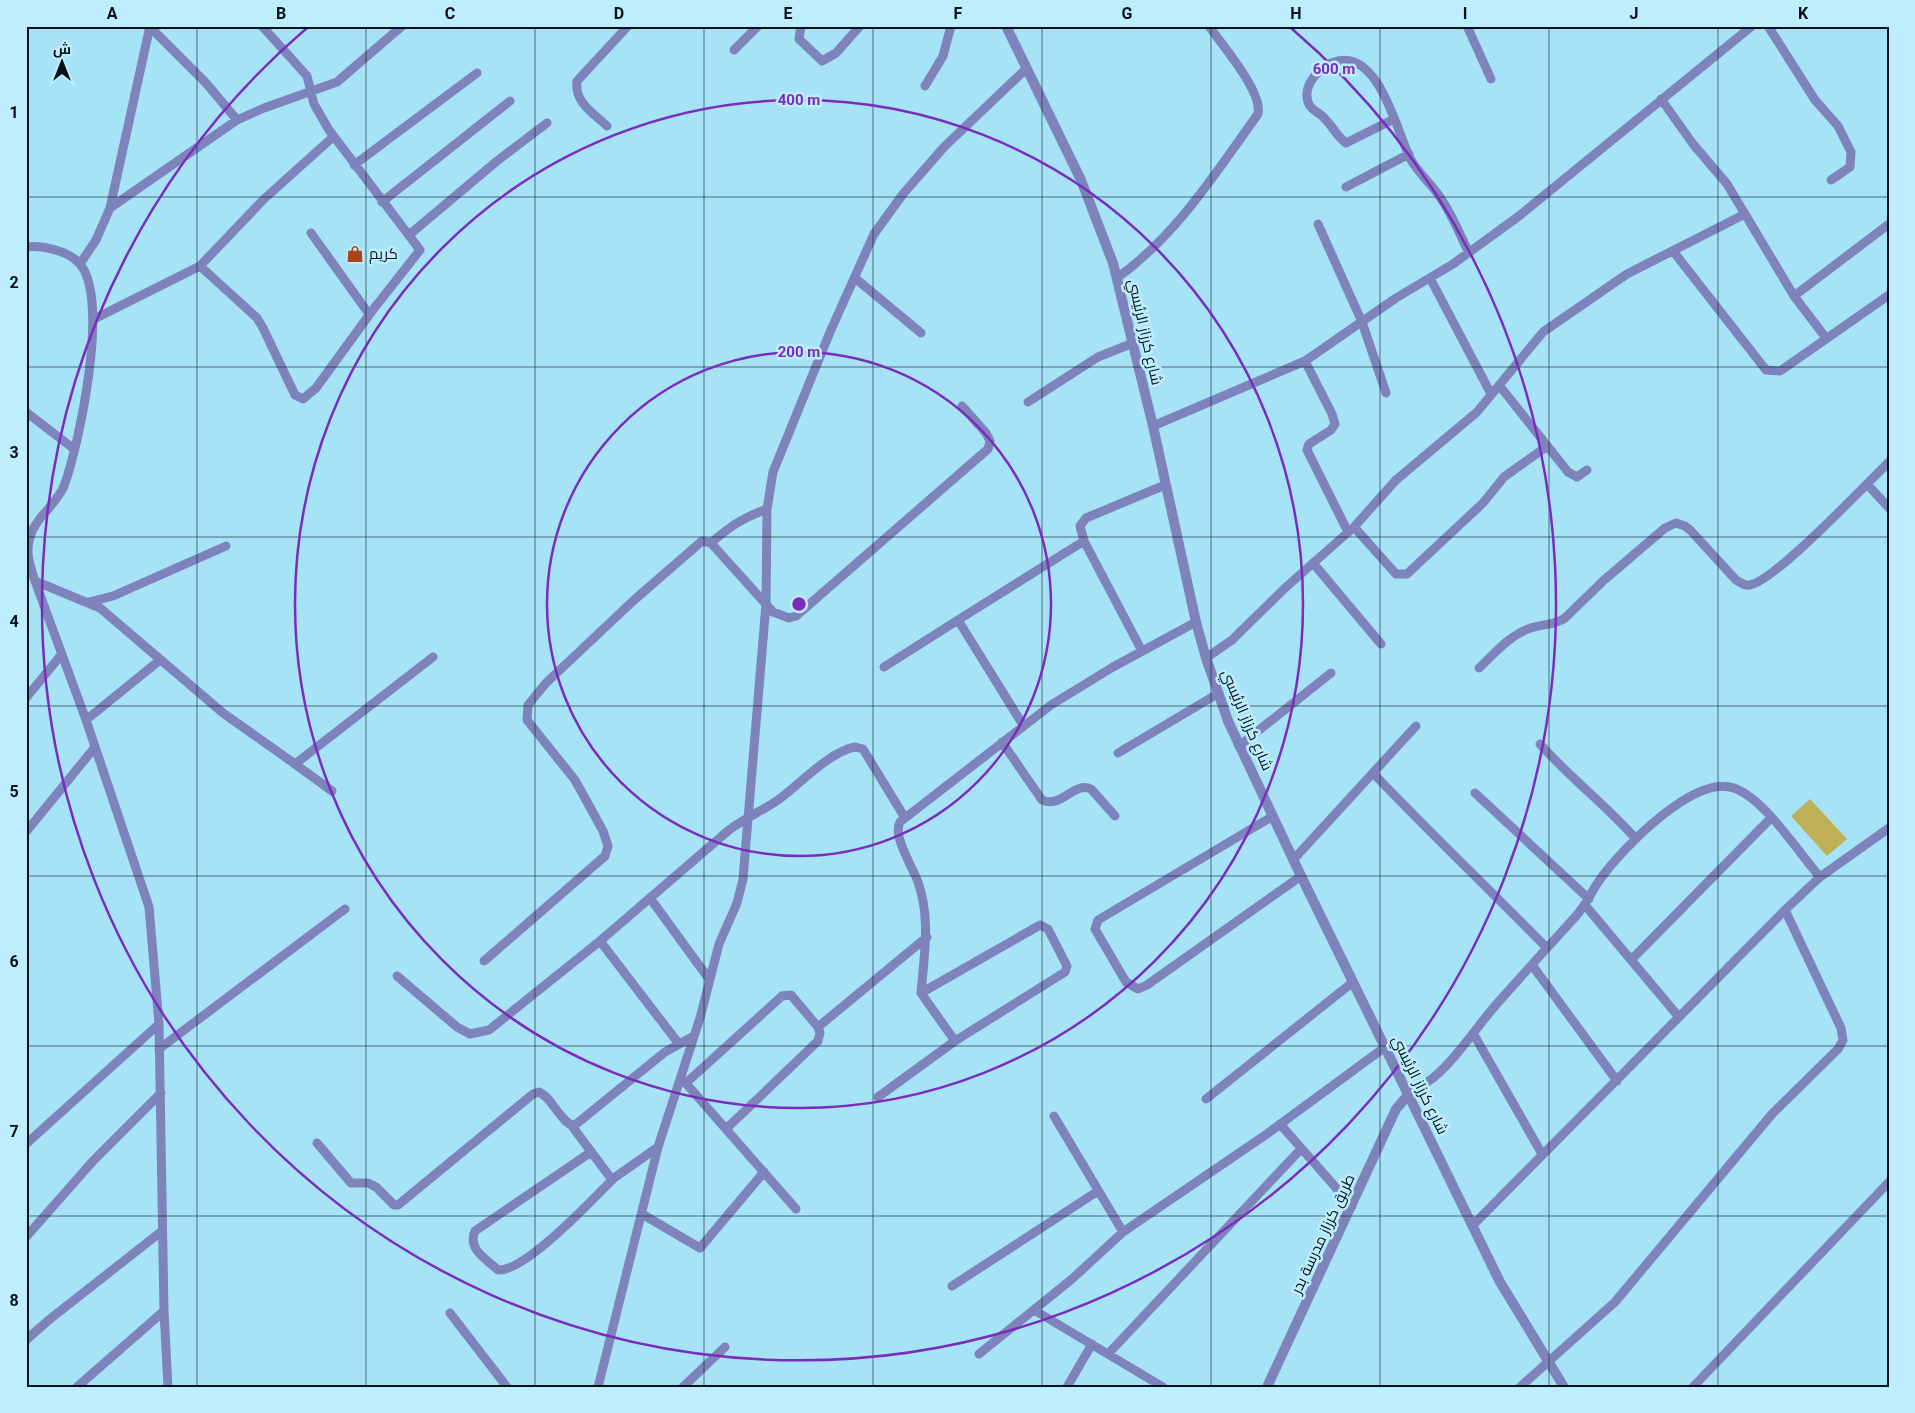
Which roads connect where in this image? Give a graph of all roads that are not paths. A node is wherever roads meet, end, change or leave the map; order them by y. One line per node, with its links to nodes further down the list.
1 (262, 26): 19 (street)
2 (402, 26): 19 (street)
3 (628, 26): 25 (street)
4 (758, 26): 14 (street)
5 (801, 26): 6 (street)
6 (860, 26)
7 (951, 26): 18 (street)
8 (1006, 26): 15 (street, شارع كرزاز الرئيسي)
9 (1210, 26): 44 (street)
10 (1467, 26): 17 (street)
11 (1752, 26): 20 (street)
12 (1768, 26): 29 (street)
13 (150, 27): 23 (street); 32 (street)
14 (734, 50)
15 (1027, 68): 43 (street); 44 (street, شارع كرزاز الرئيسي)
16 (477, 73): 28 (street)
17 (1491, 79)
18 (925, 86)
19 (311, 92): 23 (street); 26 (street)
20 (1661, 99): 33 (street); 40 (street)
21 (510, 101): 31 (street)
22 (1394, 119): 22 (street); 27 (street)
23 (237, 120): 32 (street)
24 (547, 123): 37 (street)
25 (607, 126)
26 (333, 137): 28 (street); 42 (street)
27 (1409, 154): 30 (street); 40 (street)
28 (354, 165): 31 (street)
29 (1831, 180)
30 (1346, 186)
31 (382, 202): 37 (street)
32 (110, 208): 41 (street)
33 (1745, 214): 39 (street); 47 (street)
34 (1318, 224): 50 (street)
35 (1889, 224): 47 (street)
36 (311, 232): 48 (street)
37 (409, 235): 48 (street)
38 (26, 247): 41 (street)
39 (1673, 251): 52 (street); 55 (street)
40 (1469, 253): 45 (street)
41 (80, 264): 49 (street)
42 (200, 266): 48 (street); 49 (street)
43 (855, 278): 51 (street); 69 (street)
44 (1117, 278): 53 (street, شارع كرزاز الرئيسي)
45 (1430, 278): 50 (street); 57 (street)
46 (1889, 295): 52 (street)
47 (1794, 296): 52 (street)
48 (369, 314)
49 (94, 319): 63 (street)
50 (1362, 322): 54 (street); 56 (street)
51 (921, 333)
52 (1826, 338)
53 (1133, 343): 58 (street); 61 (street, شارع كرزاز الرئيسي)
54 (1305, 360): 61 (street); 70 (street)
55 (1499, 385): 57 (street); 62 (street)
56 (1386, 393)
57 (1491, 394): 70 (street)
58 (1028, 402)
59 (962, 406): 77 (street)
60 (26, 412): 63 (street)
61 (1153, 426): 67 (street, شارع كرزاز الرئيسي)
62 (1546, 446): 65 (street); 70 (street)
63 (74, 449): 75 (street)
64 (1889, 462): 66 (street)
65 (1587, 470)
66 (1867, 484): 68 (street); 87 (street)
67 (1165, 485): 71 (street); 79 (street, شارع كرزاز الرئيسي)
68 (1889, 508)
69 (767, 509): 72 (street); 77 (street)
70 (1351, 530): 74 (street)
71 (1084, 541): 78 (street); 81 (street)
72 (711, 543): 77 (street); 122 (street)
73 (226, 546): 76 (street)
74 (1313, 563): 80 (street); 84 (street)
75 (35, 581): 76 (street); 82 (street)
76 (88, 602): 85 (street)
77 (766, 604): 103 (street)
78 (958, 620): 86 (street); 92 (street)
79 (1196, 622): 81 (street); 84 (street, شارع كرزاز الرئيسي)
80 (1381, 644)
81 (1142, 651): 92 (street)
82 (61, 655): 90 (street); 91 (street)
83 (433, 657): 99 (street)
84 (1206, 658): 89 (street, شارع كرزاز الرئيسي)
85 (160, 660): 91 (street); 99 (street)
86 (884, 668)
87 (1479, 668)
88 (1331, 673): 96 (street)
89 (1219, 693): 96 (street, شارع كرزاز الرئيسي); 98 (street)
90 (26, 698)
91 (86, 720): 97 (street)
92 (1023, 725): 94 (street)
93 (1416, 726): 100 (street)
94 (1002, 742): 104 (street); 106 (street)
95 (1540, 744): 110 (street)
96 (1239, 746): 105 (street, شارع كرزاز الرئيسي)
97 (95, 748): 109 (street); 129 (street)
98 (1118, 753)
99 (295, 764): 101 (street)
100 (1373, 772): 111 (street); 120 (street)
101 (332, 791)
102 (1475, 793): 115 (street)
103 (748, 816): 106 (street); 114 (street); 125 (street)
104 (1115, 816)
105 (1273, 816): 111 (street, شارع كرزاز الرئيسي); 112 (street)
106 (905, 818): 118 (street)
107 (1771, 818): 110 (street); 113 (street); 121 (street)
108 (1889, 828): 113 (street)
109 (26, 832)
110 (1636, 839): 115 (street)
111 (1293, 860): 112 (street, شارع كرزاز الرئيسي)
112 (1301, 876): 126 (street, شارع كرزاز الرئيسي)
113 (1820, 877): 117 (street)
114 (650, 898): 119 (street); 125 (street)
115 (1587, 902): 120 (street); 121 (street)
116 (345, 909): 136 (street)
117 (1785, 910): 128 (street); 174 (street)
118 (927, 937): 127 (street); 130 (street)
119 (600, 941): 124 (street); 134 (street)
120 (1547, 948): 123 (street)
121 (1631, 960): 128 (street)
122 (484, 961)
123 (1532, 965): 131 (street); 138 (street)
124 (397, 976)
125 (709, 979): 132 (street)
126 (1353, 982): 135 (street, شارع كرزاز الرئيسي); 143 (street)
127 (921, 993): 133 (street); 133 (street)
128 (1678, 1016): 138 (street)
129 (159, 1024): 136 (street); 149 (street)
130 (818, 1027): 139 (street); 147 (street)
131 (1473, 1033): 141 (street); 153 (street)
132 (694, 1036): 134 (street); 137 (street)
133 (955, 1041): 142 (street)
134 (679, 1044): 146 (street)
135 (1385, 1047): 141 (street, شارع كرزاز الرئيسي); 145 (street)
136 (160, 1049): 140 (street)
137 (680, 1076): 139 (street); 150 (street)
138 (1616, 1081): 153 (street)
139 (686, 1083): 147 (street)
140 (161, 1093): 162 (street); 164 (street)
141 (1408, 1095): 158 (street, طريق كرزاز مدرسة بدر); 161 (street, شارع كرزاز الرئيسي)
142 (878, 1097)
143 (1206, 1099)
144 (1054, 1116): 157 (street)
145 (1280, 1124): 151 (street); 163 (street)
146 (572, 1126): 148 (street); 152 (street)
147 (726, 1129): 154 (street)
148 (317, 1142)
149 (26, 1144)
150 (658, 1147): 155 (street); 160 (street)
151 (1301, 1149): 158 (street); 173 (street)
152 (591, 1152): 155 (street); 155 (street)
153 (1542, 1154): 161 (street)
154 (764, 1172): 159 (street); 160 (street)
155 (614, 1178)
156 (1889, 1182): 185 (street)
157 (1098, 1191): 163 (street); 165 (street)
158 (1352, 1206): 182 (street, طريق كرزاز مدرسة بدر)
159 (796, 1209)
160 (642, 1214): 178 (street)
161 (1472, 1226): 174 (street, شارع كرزاز الرئيسي)
162 (162, 1231): 167 (street); 169 (street)
163 (1123, 1232): 166 (street)
164 (26, 1237)
165 (952, 1286)
166 (1034, 1310): 170 (street); 172 (street)
167 (164, 1311): 175 (street); 176 (street)
168 (450, 1313): 177 (street)
169 (26, 1340)
170 (1092, 1344): 173 (street); 180 (street)
171 (724, 1347): 179 (street)
172 (979, 1354)
173 (1108, 1354): 181 (street)
174 (1548, 1363): 183 (street); 184 (street, شارع كرزاز الرئيسي)
175 (77, 1387)
176 (168, 1387)
177 (507, 1387)
178 (598, 1387)
179 (683, 1387)
180 (1066, 1387)
181 (1163, 1387)
182 (1267, 1387)
183 (1520, 1387)
184 (1564, 1387)
185 (1693, 1387)

